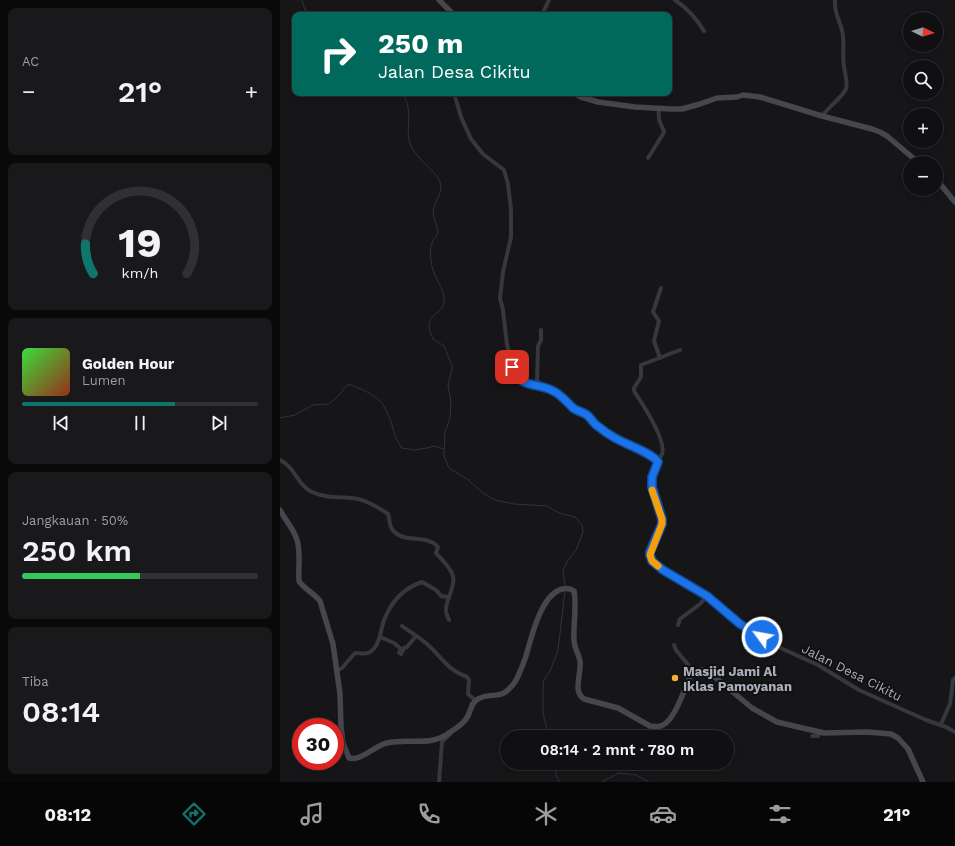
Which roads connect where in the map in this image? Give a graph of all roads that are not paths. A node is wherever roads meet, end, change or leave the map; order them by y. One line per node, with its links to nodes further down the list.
1 (439, 0): 5 (main road)
2 (549, 0): 6 (street)
3 (675, 0): 7 (street)
4 (835, 0): 11 (street)
5 (451, 12)
6 (543, 12)
7 (704, 31)
8 (455, 96): 20 (street)
9 (579, 96): 10 (main road)
10 (659, 108): 11 (main road); 13 (street)
11 (822, 116): 12 (main road)
12 (911, 156)
13 (648, 158)
14 (943, 187): 15 (main road)
15 (955, 202)
16 (661, 288): 19 (street)
17 (541, 330): 20 (street)
18 (680, 350): 19 (street)
19 (660, 358): 22 (street)
20 (540, 387): 22 (street)
21 (280, 460): 25 (street)
22 (658, 462): 24 (street, Jalan Desa Cikitu)
23 (280, 510): 34 (main road)
24 (707, 596): 27 (street); 38 (street, Jalan Desa Cikitu)
25 (449, 597): 26 (street); 30 (street)
26 (449, 620)
27 (678, 625)
28 (402, 626): 29 (street)
29 (416, 636): 31 (street); 37 (street)
30 (380, 637): 33 (street); 34 (street)
31 (404, 643): 33 (street); 33 (street)
32 (674, 645): 35 (street)
33 (398, 646)
34 (336, 670): 39 (main road)
35 (694, 672): 37 (main road); 41 (main road)
36 (955, 678): 38 (street)
37 (475, 700): 39 (main road)
38 (940, 724): 40 (street, Jalan Desa Cikitu)
39 (451, 732): 43 (street)
40 (955, 732)
41 (819, 733): 42 (street); 44 (main road)
42 (812, 736)
43 (439, 782)
44 (923, 782)

